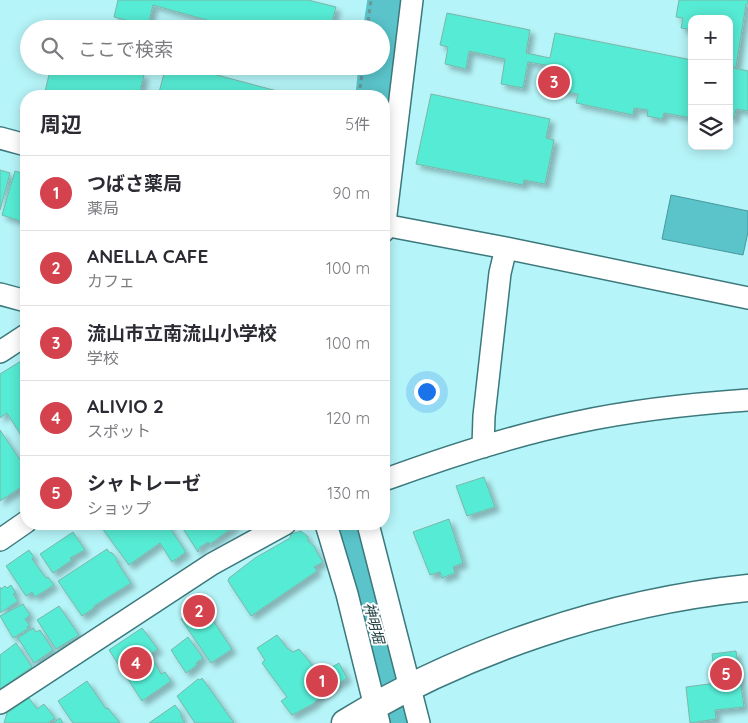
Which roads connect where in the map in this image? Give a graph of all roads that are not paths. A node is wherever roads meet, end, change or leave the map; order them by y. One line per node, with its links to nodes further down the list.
1 (412, 0): 4 (street)
2 (0, 138): 3 (street)
3 (20, 143)
4 (390, 178)
5 (390, 228): 6 (street)
6 (506, 248): 8 (street); 13 (street)
7 (0, 294): 9 (street)
8 (748, 298)
9 (20, 299)
10 (20, 339): 11 (street)
11 (0, 352)
12 (748, 400): 13 (street)
13 (483, 448): 14 (street)
14 (390, 478)
15 (20, 526): 19 (street)
16 (274, 530): 22 (street)
17 (328, 530): 21 (street)
18 (369, 530): 21 (street)
19 (0, 540)
20 (748, 588): 21 (street)
21 (389, 701): 23 (street); 24 (street)
22 (0, 703)
23 (344, 723)
24 (419, 723)

